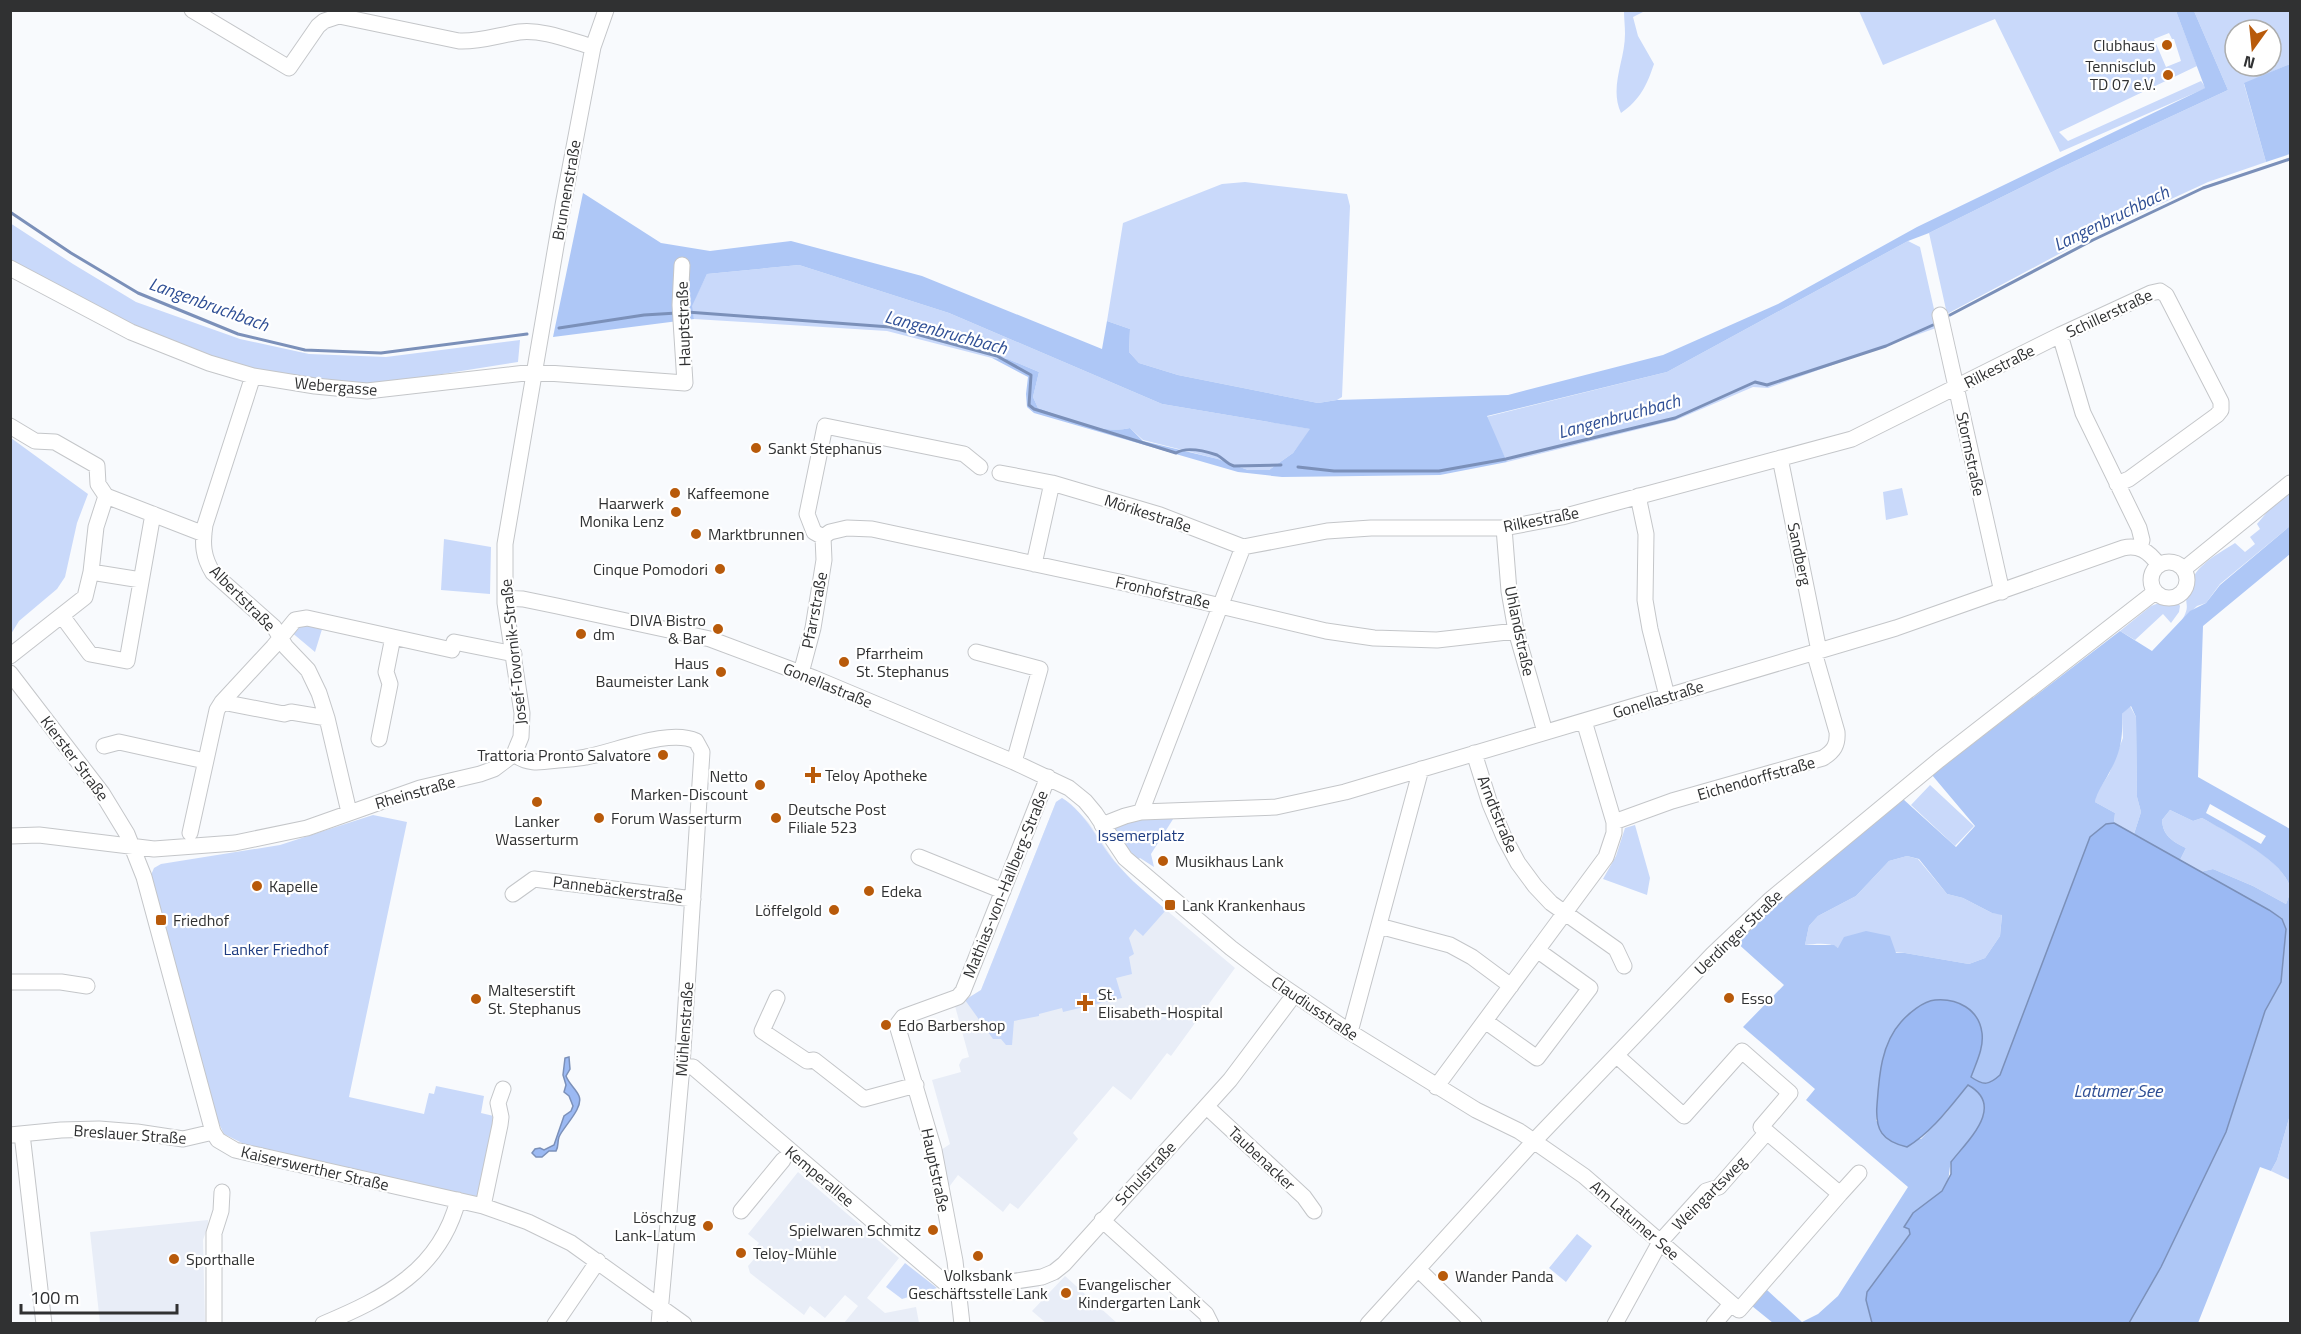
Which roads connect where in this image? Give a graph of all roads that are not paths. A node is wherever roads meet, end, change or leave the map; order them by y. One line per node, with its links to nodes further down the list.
1 (192, 10): 3 (street)
2 (606, 10): 3 (street, Brunnenstraße)
3 (593, 47): 8 (street, Brunnenstraße)
4 (682, 265): 10 (street, Hauptstraße)
5 (10, 268): 9 (street, Webergasse)
6 (1940, 315): 11 (street, Stormstraße)
7 (2060, 335): 11 (street, Rilkestraße); 18 (street, Schillerstraße); 18 (street, Schillerstraße)
8 (534, 372): 9 (street, Webergasse); 10 (street, Webergasse); 34 (street, Josef-Tovornik-Straße)
9 (253, 376): 23 (street, Albertstraße)
10 (685, 383)
11 (1956, 387): 13 (street, Rilkestraße); 32 (street, Stormstraße)
12 (10, 426): 19 (street)
13 (1780, 458): 20 (street, Rilkestraße); 41 (street, Sandberg)
14 (980, 467): 24 (street)
15 (1000, 473): 16 (street, Mörikestraße)
16 (1052, 483): 25 (street, Mörikestraße); 27 (street)
17 (2290, 483): 29 (street)
18 (2117, 484): 26 (street, Schillerstraße)
19 (106, 496): 21 (street); 30 (street)
20 (1638, 496): 22 (street, Rilkestraße); 46 (street)
21 (153, 514): 23 (street); 31 (street)
22 (1504, 528): 25 (street, Rilkestraße); 37 (street, Uhlandstraße)
23 (204, 534): 38 (street, Albertstraße)
24 (823, 542): 27 (street, Fronhofstraße); 45 (street, Pfarrstraße)
25 (1242, 547): 35 (street)
26 (2140, 548): 28 (street); 32 (street, Gonellastraße)
27 (1034, 564): 35 (street, Fronhofstraße)
28 (2158, 564): 29 (street); 33 (street)
29 (2184, 569): 33 (street)
30 (91, 572): 31 (street); 36 (street)
31 (141, 580): 36 (street)
32 (2002, 592): 41 (street, Gonellastraße)
33 (2155, 592): 83 (street, Uerdinger Straße)
34 (505, 598): 42 (street, Josef-Tovornik-Straße); 45 (street, Gonellastraße)
35 (1220, 605): 37 (street, Fronhofstraße); 60 (street)
36 (62, 616): 43 (street)
37 (1516, 631): 50 (street, Uhlandstraße)
38 (281, 637): 39 (street); 47 (street); 48 (street, Albertstraße)
39 (393, 637): 42 (street); 51 (street)
40 (976, 652): 56 (street)
41 (1816, 652): 46 (street, Gonellastraße); 61 (street, Eichendorffstraße)
42 (513, 654): 54 (street, Josef-Tovornik-Straße)
43 (10, 656)
44 (10, 673): 66 (street, Kierster Straße)
45 (801, 673): 56 (street, Gonellastraße)
46 (1667, 696): 49 (street, Gonellastraße)
47 (222, 702): 48 (street); 55 (street)
48 (327, 718): 59 (street, Albertstraße)
49 (1584, 721): 50 (street, Gonellastraße); 61 (street)
50 (1545, 732): 53 (street, Gonellastraße)
51 (379, 739)
52 (104, 746): 55 (street)
53 (1474, 753): 57 (street, Gonellastraße); 71 (street, Arndtstraße)
54 (514, 754): 59 (street, Rheinstraße); 70 (street, Mühlenstraße)
55 (206, 761): 63 (street)
56 (1014, 762): 58 (street, Gonellastraße)
57 (1421, 769): 60 (street, Gonellastraße); 72 (street)
58 (1048, 777): 62 (street, Gonellastraße); 68 (street, Mathias-von-Hallberg-Straße)
59 (349, 812): 66 (street, Rheinstraße)
60 (1141, 812): 62 (street)
61 (1614, 822): 71 (street)
62 (1102, 825): 65 (street, Gonellastraße)
63 (190, 833)
64 (10, 836): 66 (street, Rheinstraße)
65 (1116, 845): 78 (street, Claudiusstraße)
66 (133, 847): 89 (street)
67 (919, 857): 68 (street)
68 (1002, 891): 80 (street, Mathias-von-Hallberg-Straße)
69 (513, 894): 70 (street, Pannebäckerstraße)
70 (693, 899): 84 (street, Mühlenstraße)
71 (1563, 913): 73 (street); 74 (street)
72 (1379, 926): 77 (street); 82 (street)
73 (1537, 950): 77 (street); 81 (street)
74 (1624, 966)
75 (10, 981): 76 (street)
76 (87, 986)
77 (1511, 986): 81 (street)
78 (1294, 994): 82 (street, Claudiusstraße); 88 (street, Schulstraße)
79 (777, 999): 85 (street)
80 (898, 1020): 85 (street, Hauptstraße)
81 (1485, 1021): 86 (street)
82 (1350, 1032): 86 (street, Claudiusstraße)
83 (1617, 1056): 90 (street, Weingartsweg); 92 (street, Uerdinger Straße)
84 (682, 1065): 105 (street, Kemperallee); 107 (street, Mühlenstraße)
85 (916, 1085): 105 (street, Hauptstraße)
86 (1436, 1087): 92 (street, Claudiusstraße)
87 (503, 1089): 98 (street)
88 (1207, 1107): 100 (street, Taubenacker); 101 (street, Schulstraße)
89 (213, 1132): 91 (street, Breslauer Straße); 97 (street, Kaiserswerther Straße)
90 (1767, 1132): 96 (street); 102 (street, Weingartsweg)
91 (16, 1135): 108 (street)
92 (1534, 1141): 102 (street, Am Latumer See); 104 (street, Uerdinger Straße)
93 (783, 1160): 99 (street)
94 (1859, 1173): 96 (street)
95 (222, 1192): 109 (street)
96 (1840, 1194): 106 (street)
97 (458, 1200): 98 (street, Kaiserswerther Straße); 110 (street)
98 (483, 1206): 103 (street, Kaiserswerther Straße)
99 (741, 1211)
100 (1314, 1211)
101 (1102, 1220): 105 (street, Schulstraße); 115 (street)
102 (1660, 1242): 106 (street, Am Latumer See); 118 (street, Weingartsweg)
103 (598, 1261): 107 (street, Kaiserswerther Straße); 111 (street)
104 (1419, 1270): 116 (street, Uerdinger Straße); 117 (street)
105 (958, 1290): 114 (street, Hauptstraße)
106 (1731, 1304): 119 (street)
107 (661, 1306): 112 (street, Mühlenstraße); 113 (street, Kaiserswerther Straße)
108 (44, 1323)
109 (214, 1323)
110 (324, 1323)
111 (555, 1323)
112 (660, 1323)
113 (684, 1323)
114 (962, 1323)
115 (1211, 1323)
116 (1368, 1323)
117 (1474, 1323)
118 (1616, 1323)
119 (1714, 1323)

